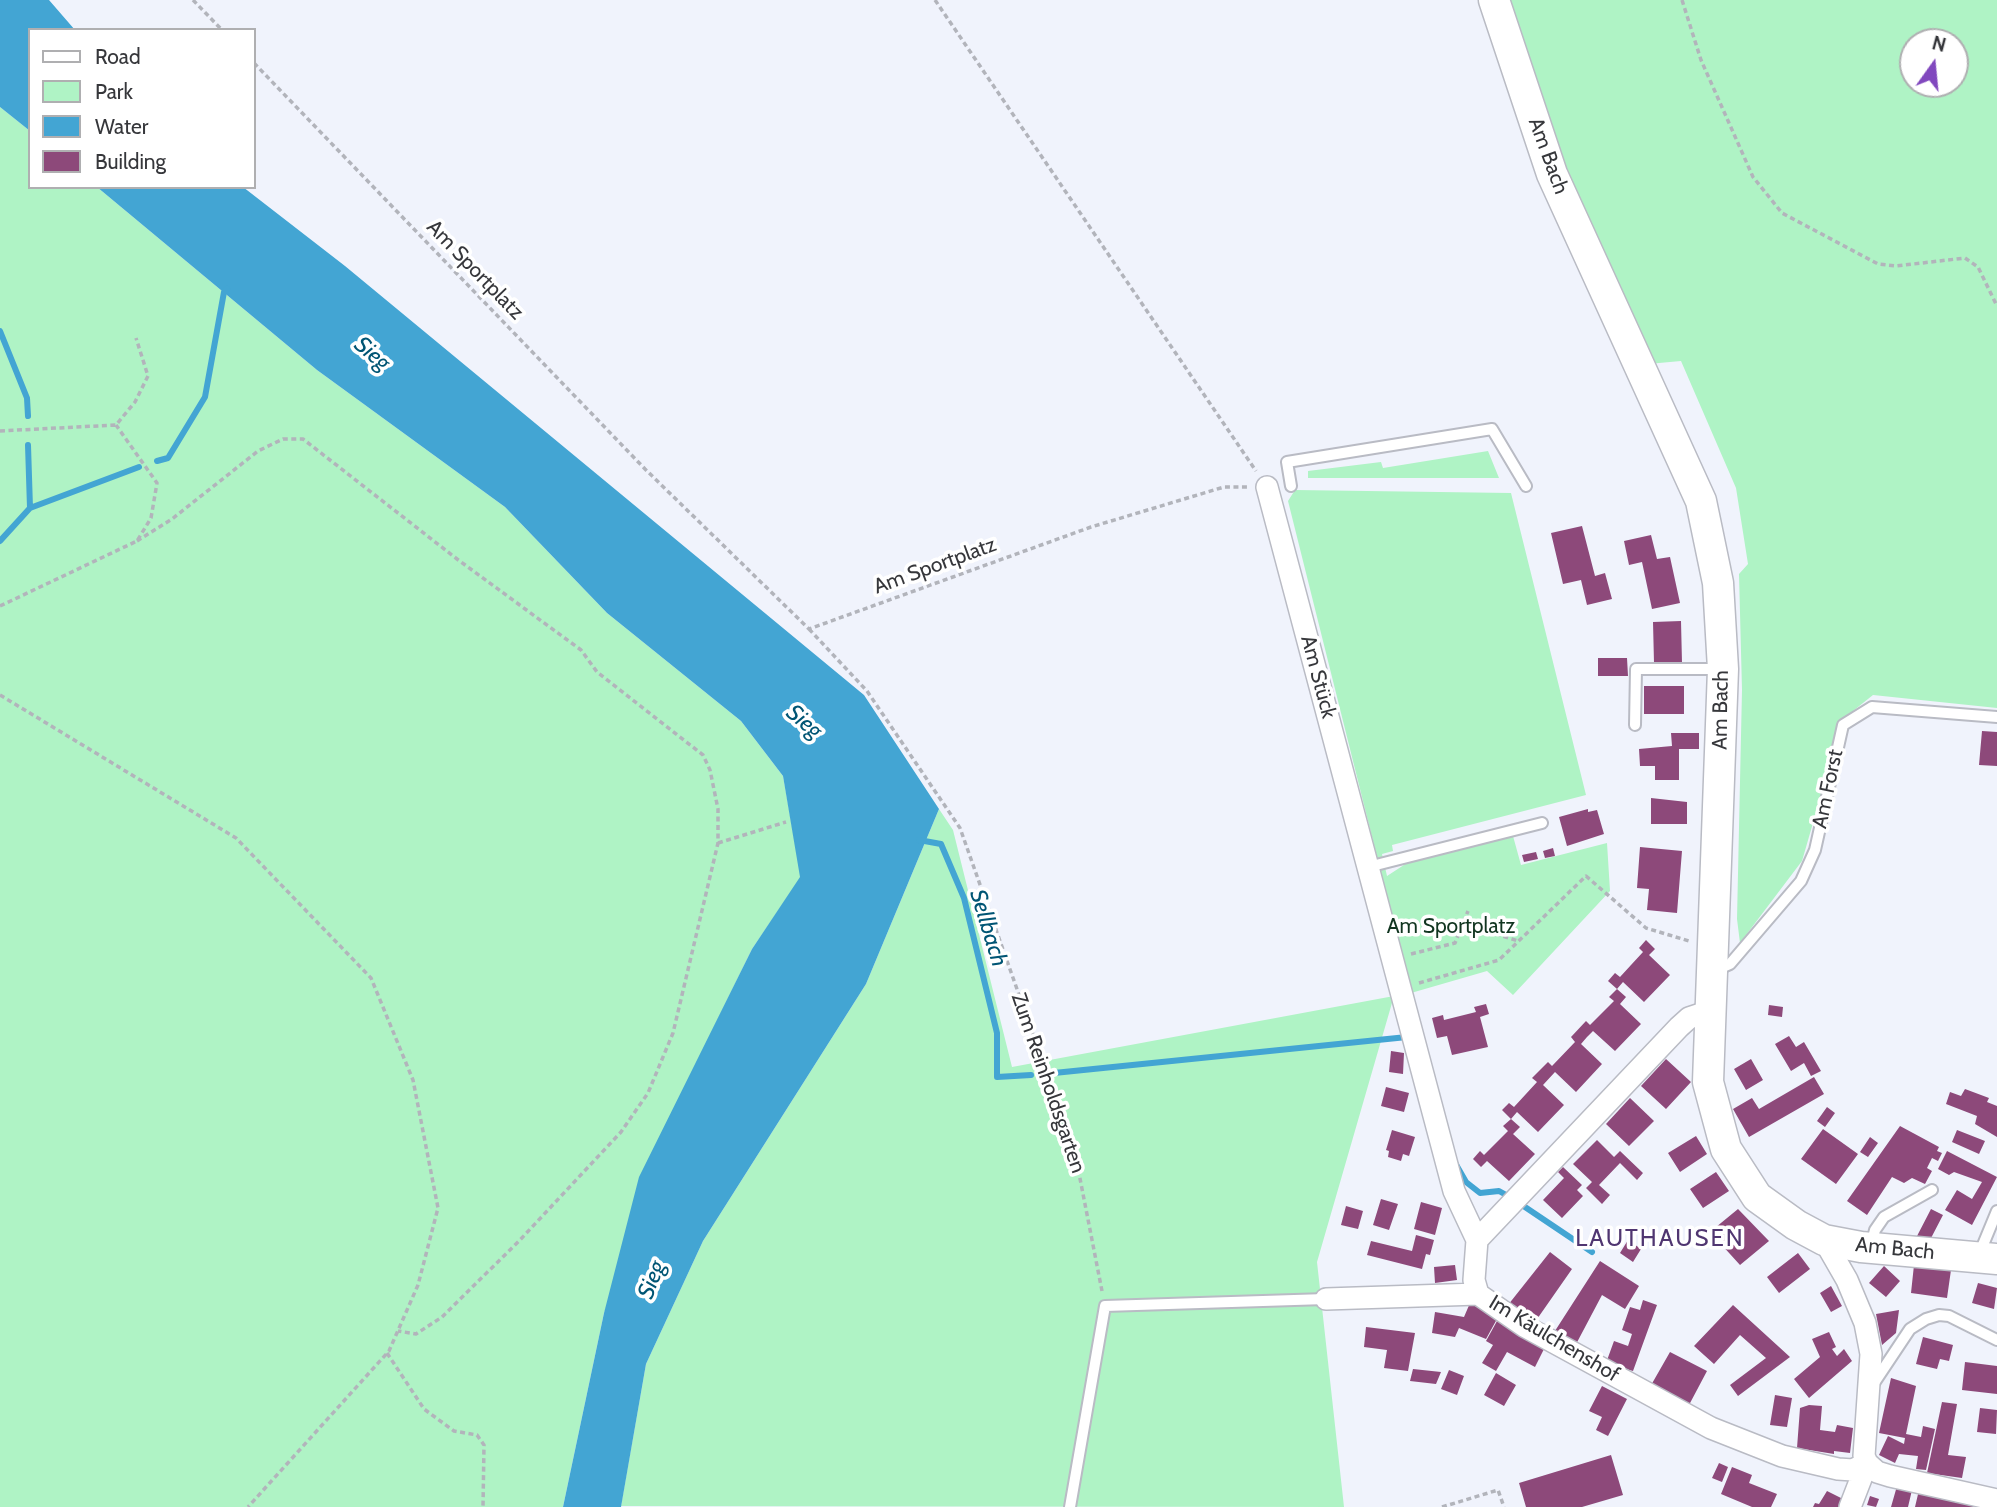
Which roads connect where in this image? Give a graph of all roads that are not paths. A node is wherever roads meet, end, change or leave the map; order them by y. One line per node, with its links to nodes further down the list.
1 (1494, 0): 5 (street, Am Bach)
2 (1291, 486): 3 (lane)
3 (1526, 486)
4 (1268, 487): 9 (street, Am Stück)
5 (1723, 669): 7 (lane); 10 (street, Am Bach)
6 (1997, 717): 10 (lane, Am Forst)
7 (1635, 725)
8 (1542, 823): 9 (lane)
9 (1368, 867): 14 (street, Am Stück)
10 (1712, 960): 11 (street, Am Bach)
11 (1710, 1011): 14 (street); 15 (street, Am Bach)
12 (1932, 1190): 16 (lane)
13 (1997, 1211): 17 (lane)
14 (1477, 1240): 18 (street, Im Käulchenshof)
15 (1824, 1240): 16 (street, Am Bach); 21 (street)
16 (1871, 1248): 17 (street, Am Bach)
17 (1987, 1258)
18 (1478, 1294): 19 (street); 22 (street, Im Käulchenshof)
19 (1326, 1299): 24 (lane)
20 (1997, 1340): 21 (lane)
21 (1869, 1391): 22 (street)
22 (1867, 1464): 23 (street); 25 (street)
23 (1997, 1500)
24 (1070, 1507)
25 (1850, 1507)

